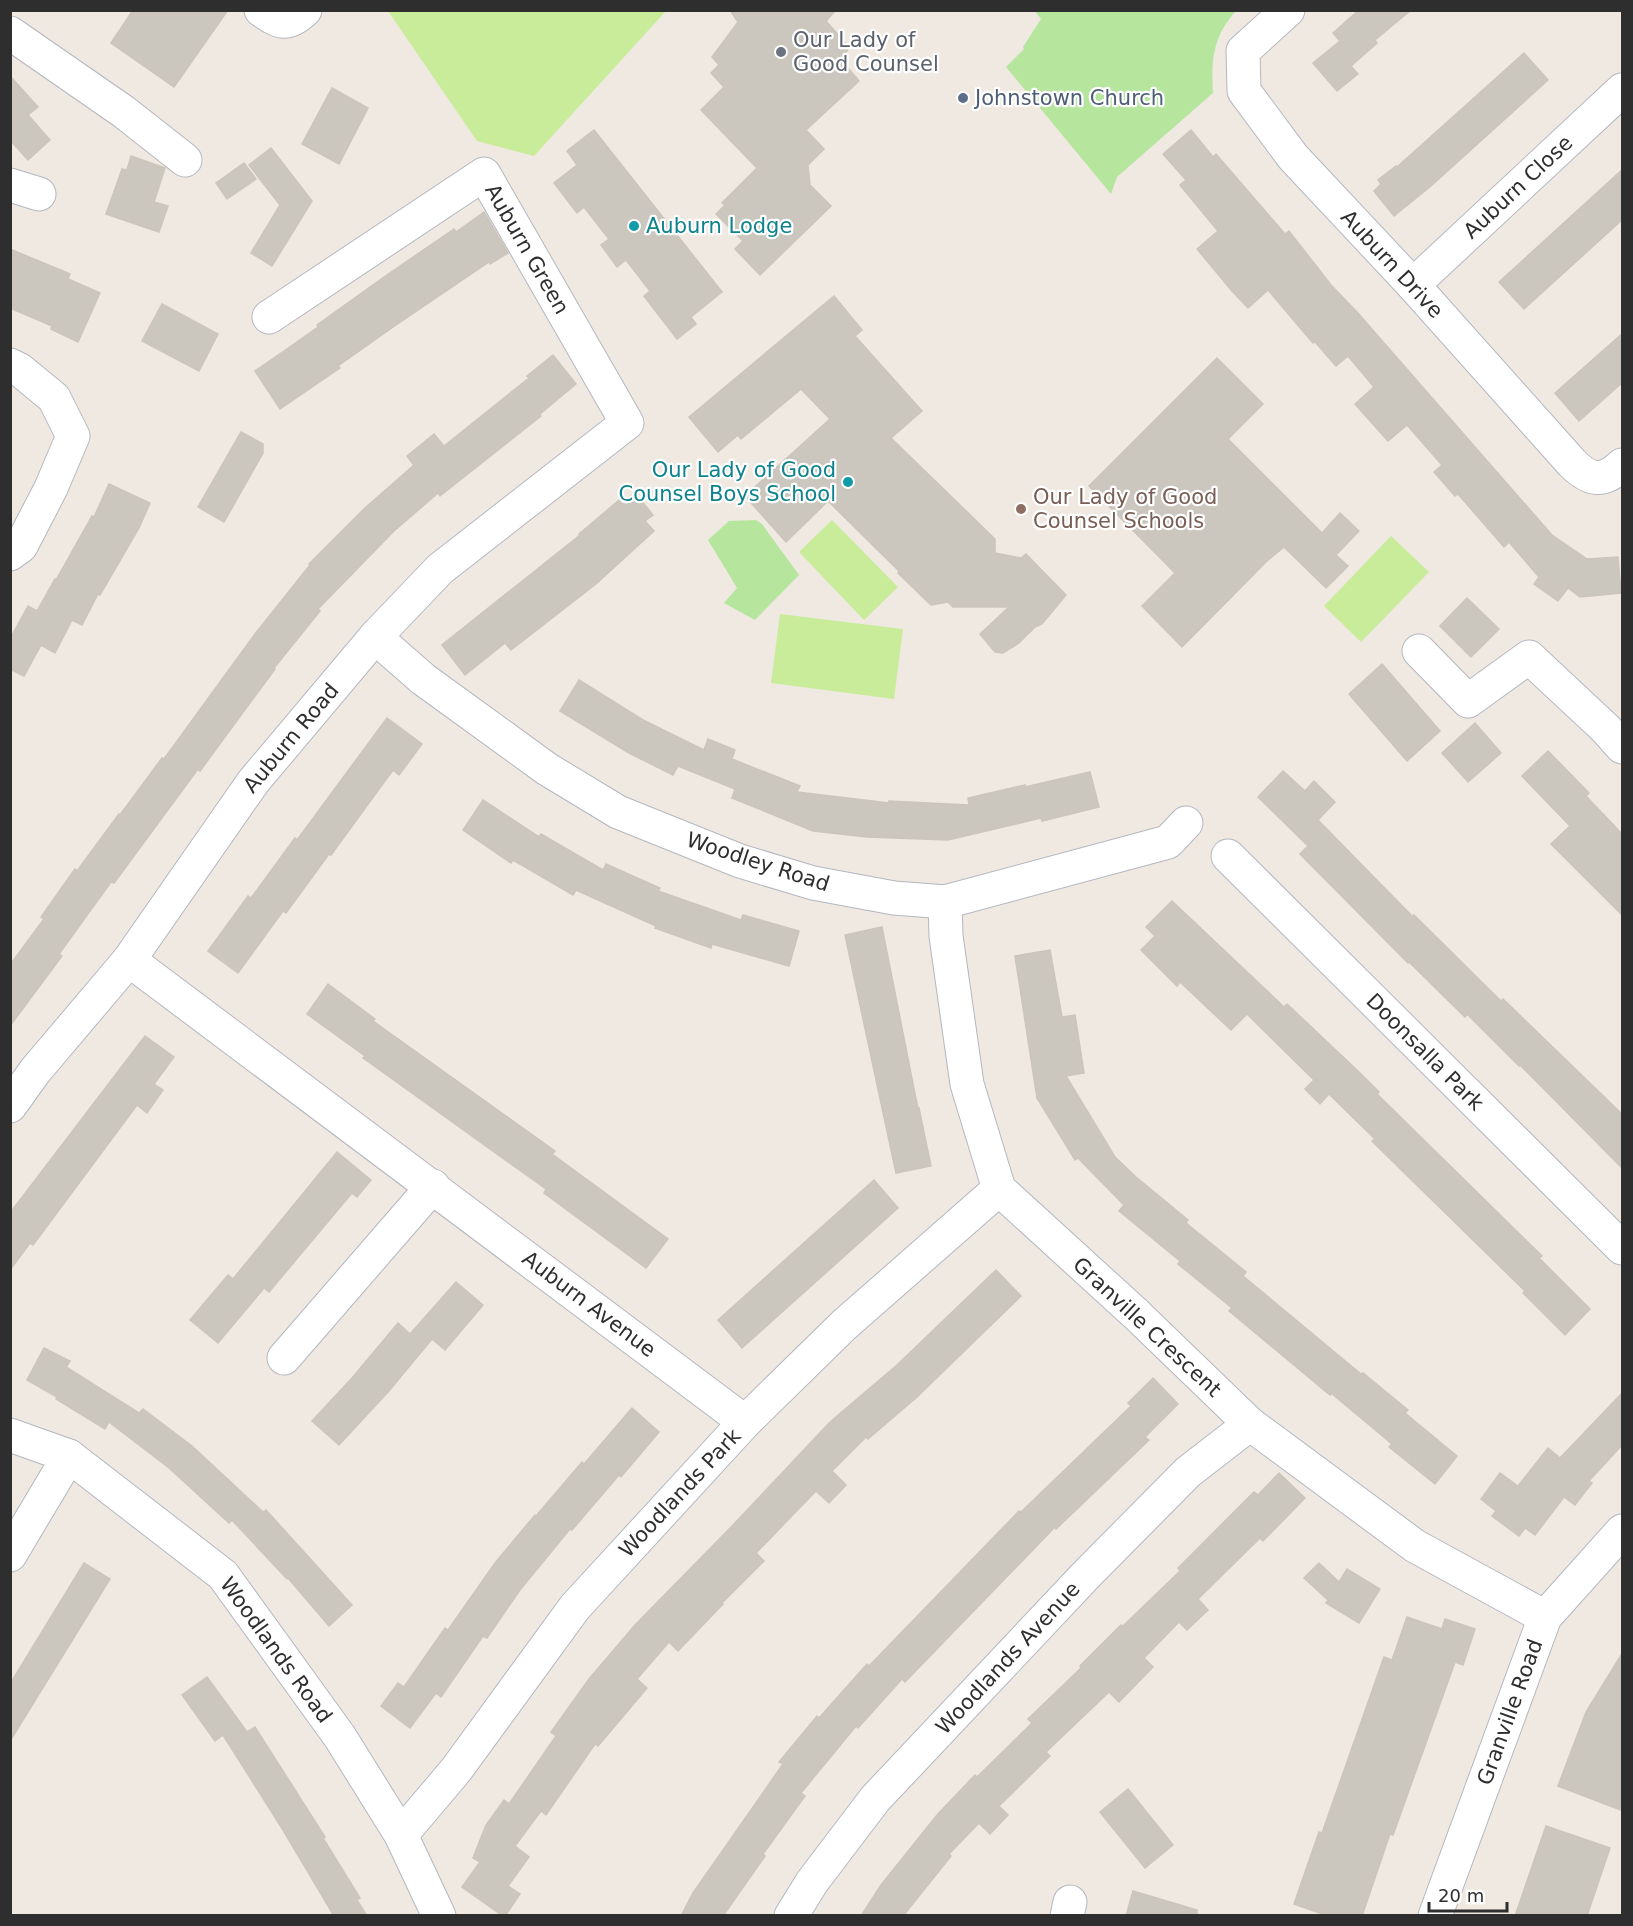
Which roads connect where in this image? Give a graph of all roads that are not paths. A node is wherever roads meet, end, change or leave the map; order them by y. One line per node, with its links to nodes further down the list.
1 (261, 10): 2 (street)
2 (305, 10)
3 (1288, 10): 7 (street, Auburn Drive)
4 (10, 33): 6 (street)
5 (1623, 90): 7 (street, Auburn Close)
6 (185, 160)
7 (1413, 285): 11 (street, Auburn Drive)
8 (269, 317): 10 (street, Auburn Green)
9 (10, 365): 12 (street)
10 (627, 423): 13 (street, Auburn Road)
11 (1623, 465)
12 (10, 554)
13 (375, 638): 18 (street, Woodley Road); 19 (street, Auburn Road)
14 (1419, 651): 15 (street)
15 (1623, 747)
16 (1186, 823): 18 (street, Woodley Road)
17 (1228, 856): 23 (street, Doonsalla Park)
18 (945, 902): 22 (street)
19 (129, 960): 20 (street, Auburn Road); 21 (street, Auburn Avenue)
20 (10, 1106)
21 (433, 1186): 24 (street); 25 (street, Auburn Avenue)
22 (999, 1189): 25 (street, Woodlands Park); 26 (street, Granville Crescent)
23 (1623, 1248)
24 (284, 1358)
25 (745, 1422): 32 (street, Woodlands Park)
26 (1250, 1424): 31 (street, Granville Crescent); 34 (street, Woodlands Avenue)
27 (10, 1435): 28 (street, Woodlands Road)
28 (69, 1456): 30 (street); 32 (street, Woodlands Road)
29 (1623, 1531): 31 (street, Granville Road)
30 (10, 1554)
31 (1545, 1617): 35 (street, Granville Road)
32 (401, 1835): 33 (street, Woodlands Road)
33 (440, 1916)
34 (791, 1916)
35 (1435, 1916)

